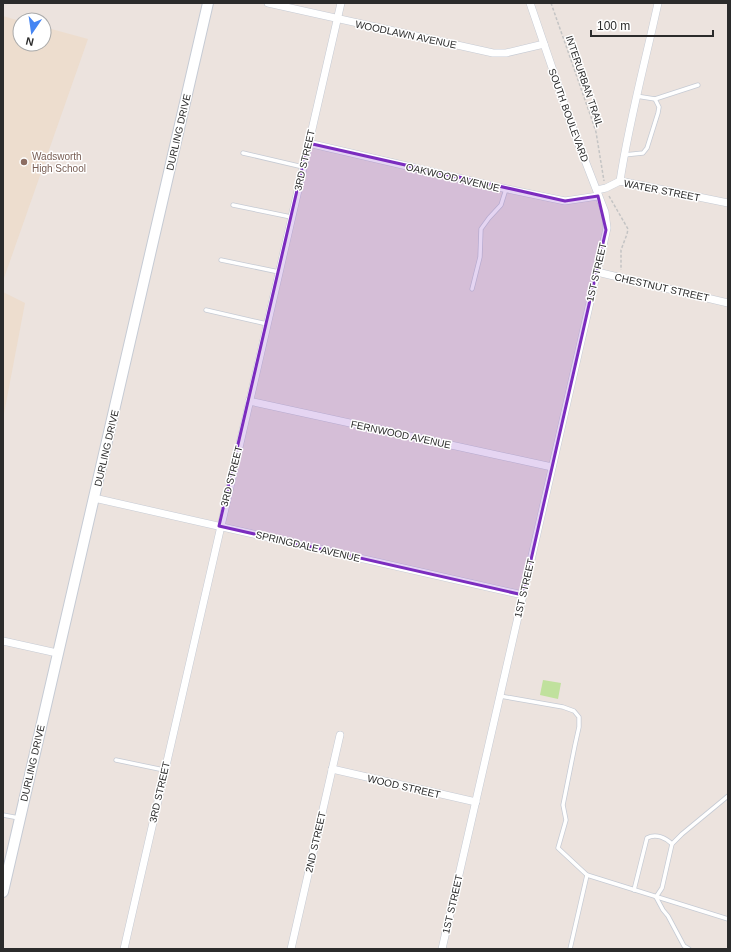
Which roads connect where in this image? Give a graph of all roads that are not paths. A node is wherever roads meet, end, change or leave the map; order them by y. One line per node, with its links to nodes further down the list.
1 (208, 3): 31 (street, DURLING DRIVE)
2 (268, 3): 6 (street, WOODLAWN AVENUE)
3 (341, 3): 6 (street, 3RD STREET)
4 (530, 3): 7 (street, SOUTH BOULEVARD)
5 (658, 3): 9 (street)
6 (337, 19): 7 (street, WOODLAWN AVENUE); 11 (street, 3RD STREET)
7 (544, 44): 17 (street, SOUTH BOULEVARD)
8 (698, 85): 10 (lane)
9 (636, 96): 10 (lane); 13 (street)
10 (655, 99): 13 (lane)
11 (308, 143): 14 (street, 3RD STREET); 16 (street, OAKWOOD AVENUE)
12 (243, 153): 14 (lane)
13 (624, 155): 15 (street)
14 (303, 166): 20 (street, 3RD STREET)
15 (620, 181): 17 (street, WATER STREET); 18 (street, WATER STREET)
16 (506, 189): 17 (street, OAKWOOD AVENUE); 25 (lane)
17 (597, 193): 21 (street, SOUTH BOULEVARD)
18 (728, 203)
19 (234, 205): 20 (lane)
20 (291, 217): 23 (street, 3RD STREET)
21 (607, 228): 24 (street, 1ST STREET)
22 (220, 260): 23 (lane)
23 (279, 272): 28 (street, 3RD STREET)
24 (597, 272): 26 (street, CHESTNUT STREET); 30 (street, 1ST STREET)
25 (472, 289)
26 (728, 303)
27 (206, 310): 28 (lane)
28 (267, 324): 29 (street, 3RD STREET)
29 (249, 401): 30 (street, FERNWOOD AVENUE); 32 (street, 3RD STREET)
30 (552, 467): 33 (street, 1ST STREET)
31 (94, 498): 32 (street, SPRINGDALE AVENUE); 35 (street, DURLING DRIVE)
32 (219, 526): 33 (street, SPRINGDALE AVENUE); 40 (street, 3RD STREET)
33 (523, 595): 36 (street, 1ST STREET)
34 (3, 641): 35 (street)
35 (57, 653): 44 (street, DURLING DRIVE)
36 (500, 696): 42 (street, 1ST STREET); 46 (lane)
37 (340, 735): 39 (street, 2ND STREET)
38 (116, 760): 40 (lane)
39 (332, 769): 42 (street, WOOD STREET); 52 (street, 2ND STREET)
40 (164, 770): 51 (street, 3RD STREET)
41 (728, 796): 45 (lane)
42 (476, 802): 53 (street, 1ST STREET)
43 (3, 815): 44 (lane)
44 (20, 819): 48 (street, DURLING DRIVE)
45 (672, 844): 47 (lane); 49 (lane)
46 (588, 875): 47 (lane); 54 (lane)
47 (634, 890): 49 (lane)
48 (3, 892)
49 (656, 897): 50 (lane); 55 (lane)
50 (728, 919)
51 (124, 949)
52 (291, 949)
53 (442, 949)
54 (570, 949)
55 (689, 949)

